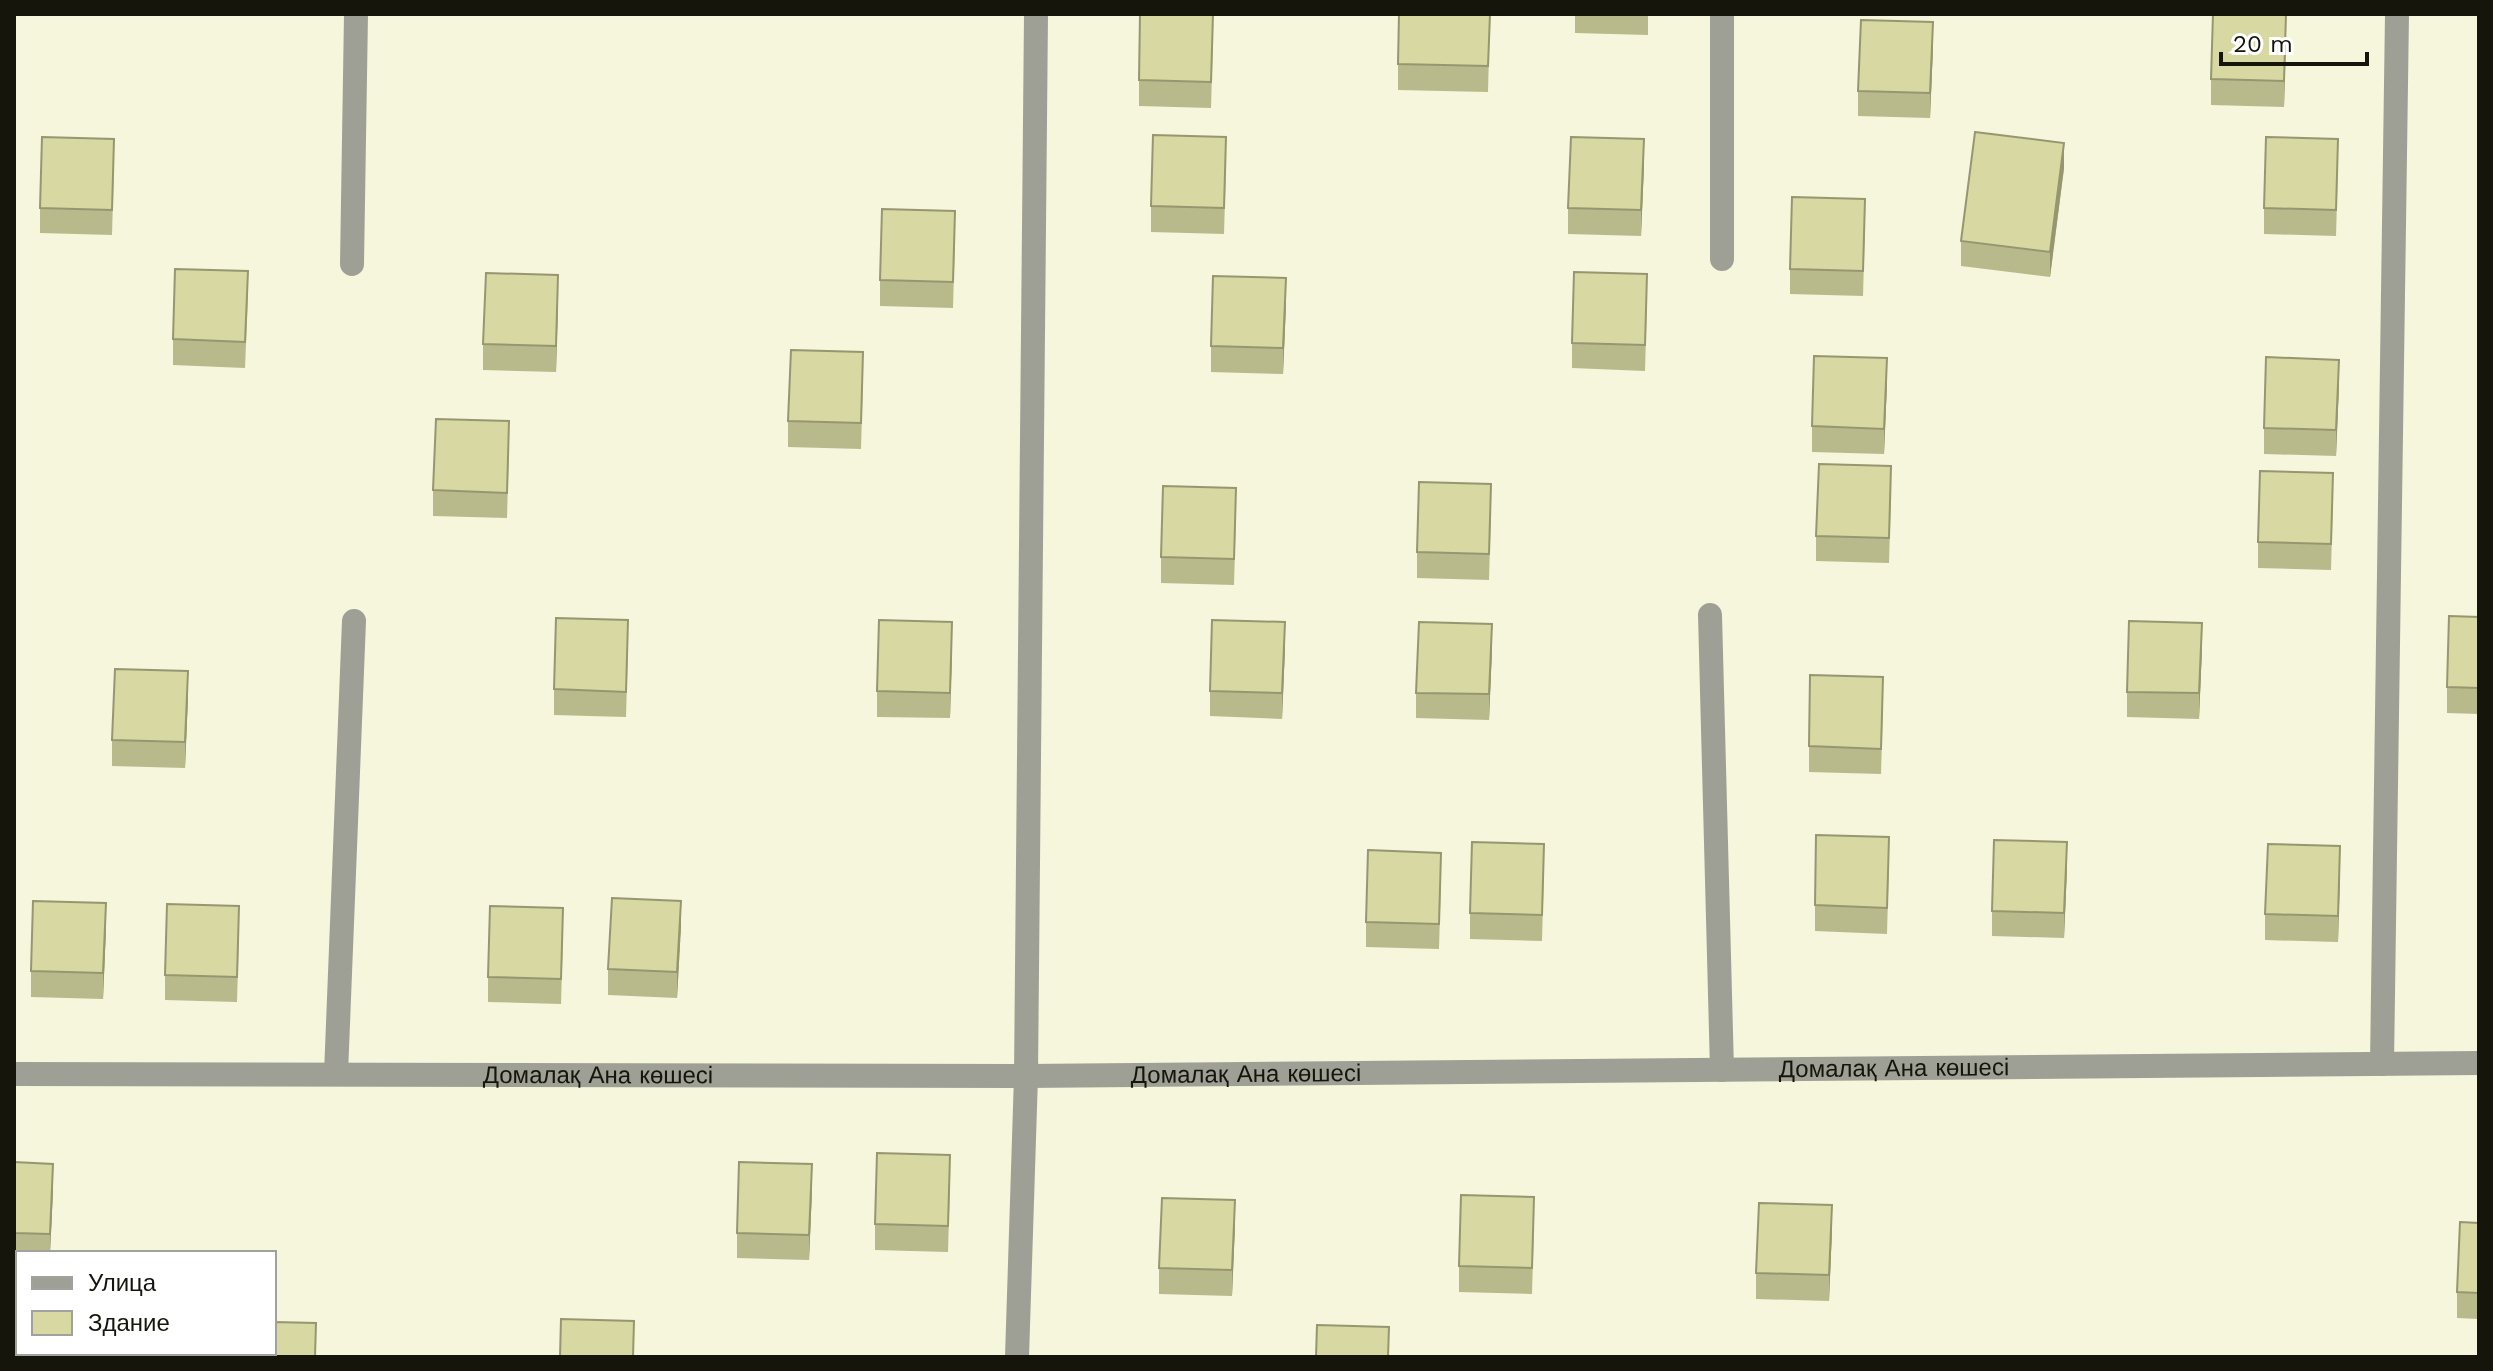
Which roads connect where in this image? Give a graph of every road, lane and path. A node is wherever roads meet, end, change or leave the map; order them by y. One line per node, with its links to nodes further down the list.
1 (356, 14): 6 (street)
2 (1036, 14): 14 (street)
3 (1722, 14): 5 (street)
4 (2397, 14): 10 (street)
5 (1722, 259)
6 (352, 264)
7 (1710, 615): 11 (street)
8 (354, 621): 13 (street)
9 (2479, 1063): 10 (street, Домалақ Ана көшесі)
10 (2382, 1064): 11 (street, Домалақ Ана көшесі)
11 (1722, 1070): 14 (street, Домалақ Ана көшесі)
12 (14, 1074): 13 (street, Домалақ Ана көшесі)
13 (336, 1074): 14 (street, Домалақ Ана көшесі)
14 (1026, 1076): 15 (street)
15 (1017, 1357)

